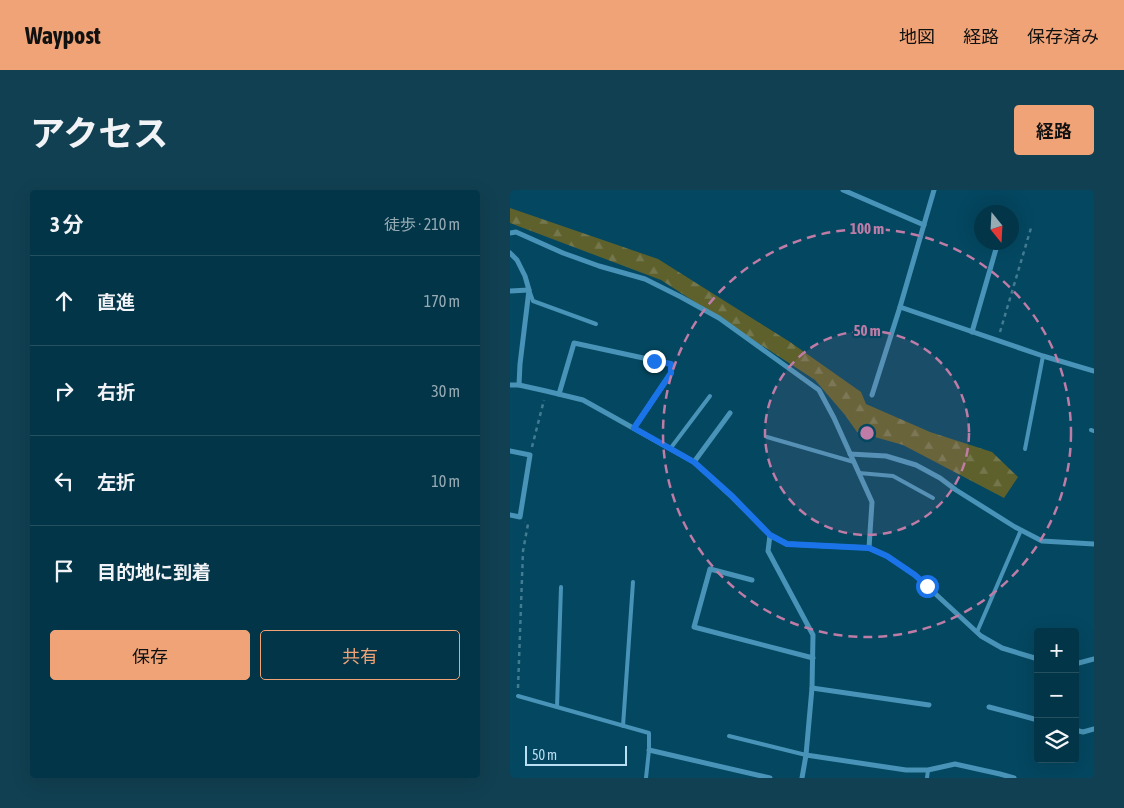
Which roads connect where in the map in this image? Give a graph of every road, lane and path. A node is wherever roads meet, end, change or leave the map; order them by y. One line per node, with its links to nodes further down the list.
1 (843, 190): 3 (street)
2 (934, 190): 3 (street)
3 (924, 225): 10 (street)
4 (1031, 228): 13 (path)
5 (510, 233): 28 (street)
6 (996, 250): 12 (street)
7 (510, 254): 8 (street)
8 (529, 290): 9 (street); 11 (lane); 17 (street)
9 (510, 292)
10 (900, 308): 12 (street); 21 (street)
11 (596, 324)
12 (972, 332): 13 (street)
13 (997, 340): 14 (street)
14 (1044, 356): 15 (street); 26 (lane)
15 (1094, 371)
16 (510, 385): 17 (street)
17 (519, 385): 18 (street)
18 (546, 391): 19 (street); 29 (path)
19 (559, 394): 23 (street); 23 (street)
20 (710, 396): 25 (lane)
21 (872, 396)
22 (730, 413): 30 (street)
23 (634, 428): 25 (street)
24 (767, 437): 31 (lane)
25 (670, 448): 30 (street)
26 (1025, 449)
27 (510, 451): 29 (street)
28 (850, 454): 31 (street); 36 (street)
29 (530, 455): 35 (street)
30 (694, 462): 37 (street)
31 (854, 462): 32 (street)
32 (859, 473): 33 (lane); 39 (street)
33 (933, 498)
34 (510, 515): 35 (street)
35 (520, 517): 49 (path)
36 (1022, 530): 38 (street); 43 (lane)
37 (770, 535): 39 (street); 44 (street)
38 (1094, 544)
39 (869, 548): 43 (street)
40 (752, 580): 44 (street)
41 (633, 582): 54 (lane)
42 (562, 587): 51 (lane)
43 (977, 632): 45 (street)
44 (813, 658): 48 (street)
45 (1034, 658)
46 (1094, 659): 47 (street)
47 (1079, 663)
48 (812, 688): 50 (street); 59 (street)
49 (518, 696): 51 (lane)
50 (929, 705)
51 (557, 707): 54 (lane)
52 (989, 708): 53 (street)
53 (1034, 719)
54 (623, 726): 58 (lane)
55 (1094, 729): 56 (street)
56 (1079, 731)
57 (729, 736): 59 (lane)
58 (650, 750): 61 (lane); 62 (street)
59 (806, 755): 60 (street); 63 (street)
60 (928, 770): 64 (lane); 65 (street)
61 (646, 778)
62 (770, 778)
63 (802, 778)
64 (927, 778)
65 (1014, 778)

